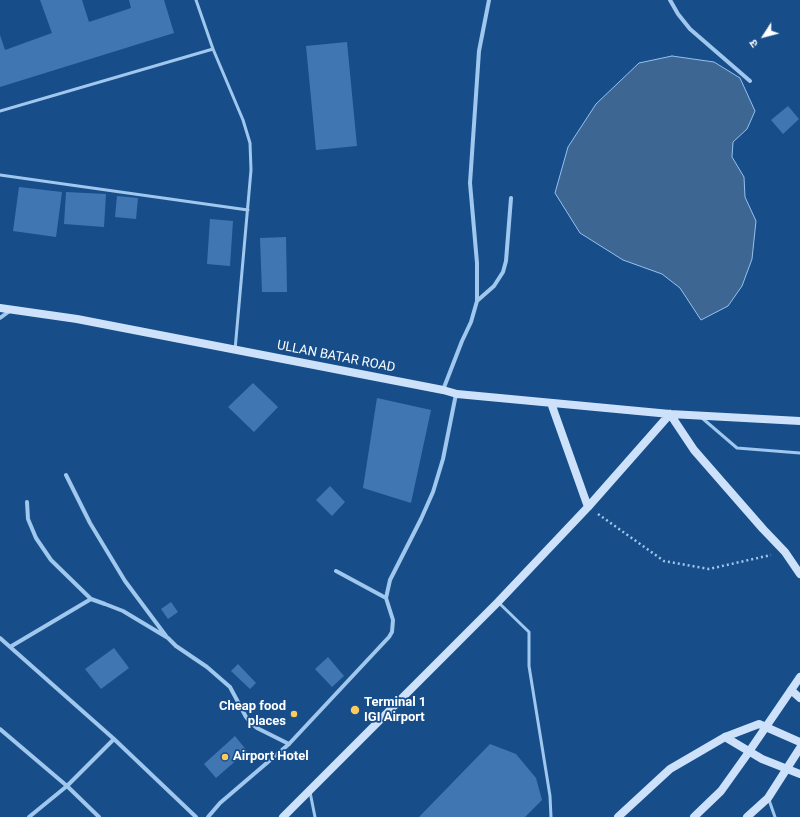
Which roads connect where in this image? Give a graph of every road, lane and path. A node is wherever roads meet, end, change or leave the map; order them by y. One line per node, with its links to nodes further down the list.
1 (196, 0): 4 (lane)
2 (489, 0): 10 (street)
3 (670, 0): 5 (street)
4 (213, 49): 6 (lane); 9 (lane)
5 (750, 81)
6 (0, 111)
7 (0, 175): 9 (lane)
8 (511, 198): 10 (street)
9 (248, 210): 14 (lane)
10 (478, 301): 15 (street)
11 (0, 308): 12 (street, ULLAN BATAR ROAD)
12 (12, 309): 13 (street); 14 (street, ULLAN BATAR ROAD)
13 (0, 318)
14 (235, 350): 15 (street, ULLAN BATAR ROAD)
15 (443, 390): 16 (street, ULLAN BATAR ROAD)
16 (457, 394): 17 (street, ULLAN BATAR ROAD); 28 (street)
17 (551, 403): 18 (street, ULLAN BATAR ROAD); 24 (street)
18 (670, 414): 19 (street, ULLAN BATAR ROAD); 24 (street); 25 (street)
19 (699, 415): 20 (street, ULLAN BATAR ROAD); 21 (lane)
20 (800, 420)
21 (800, 453)
22 (66, 474): 32 (street)
23 (27, 502): 29 (street)
24 (588, 507): 25 (path); 30 (street)
25 (786, 552): 27 (street)
26 (336, 571): 28 (street)
27 (800, 574)
28 (386, 598): 41 (street)
29 (91, 600): 32 (street); 33 (street)
30 (498, 602): 45 (street); 53 (lane)
31 (0, 638): 33 (street)
32 (168, 638): 41 (street)
33 (10, 647): 39 (street)
34 (800, 677): 35 (street)
35 (791, 690): 36 (street); 55 (street)
36 (800, 698)
37 (0, 729): 44 (street)
38 (724, 737): 40 (street); 43 (street); 54 (street)
39 (114, 738): 44 (street); 49 (street)
40 (800, 742)
41 (290, 744): 50 (street)
42 (800, 748): 46 (street)
43 (800, 774)
44 (67, 786): 47 (street); 48 (street)
45 (309, 790): 51 (street); 52 (lane)
46 (768, 798): 56 (street); 57 (lane)
47 (29, 817)
48 (99, 817)
49 (196, 817)
50 (208, 817)
51 (283, 817)
52 (315, 817)
53 (551, 817)
54 (618, 817)
55 (694, 817)
56 (747, 817)
57 (775, 817)

